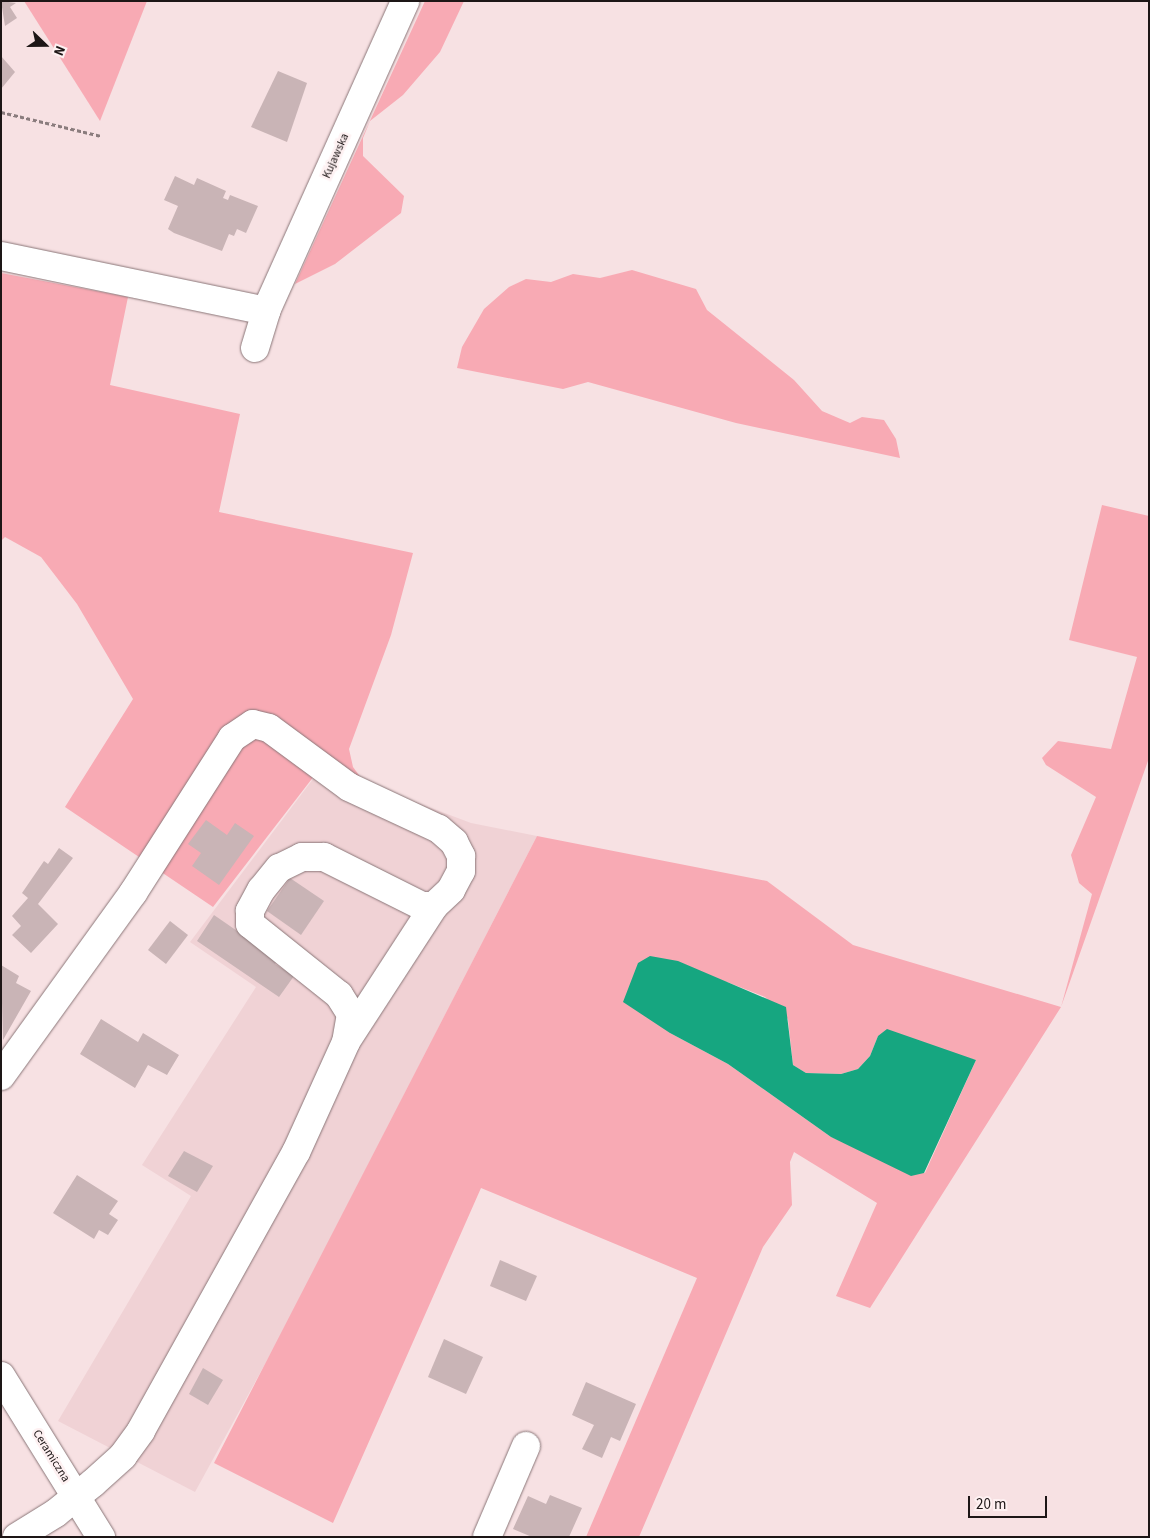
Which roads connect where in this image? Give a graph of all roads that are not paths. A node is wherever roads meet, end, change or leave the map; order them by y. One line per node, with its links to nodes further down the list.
1 (405, 1): 3 (street, Kujawska)
2 (1, 256): 3 (street)
3 (266, 311): 4 (street, Kujawska)
4 (255, 348)
5 (434, 906): 6 (street); 6 (street); 7 (street)
6 (346, 1042): 10 (street)
7 (1, 1076)
8 (1, 1376): 10 (street, Ceramiczna)
9 (526, 1446): 13 (street)
10 (77, 1496): 11 (street); 12 (street, Ceramiczna)
11 (17, 1537)
12 (101, 1537)
13 (487, 1537)

